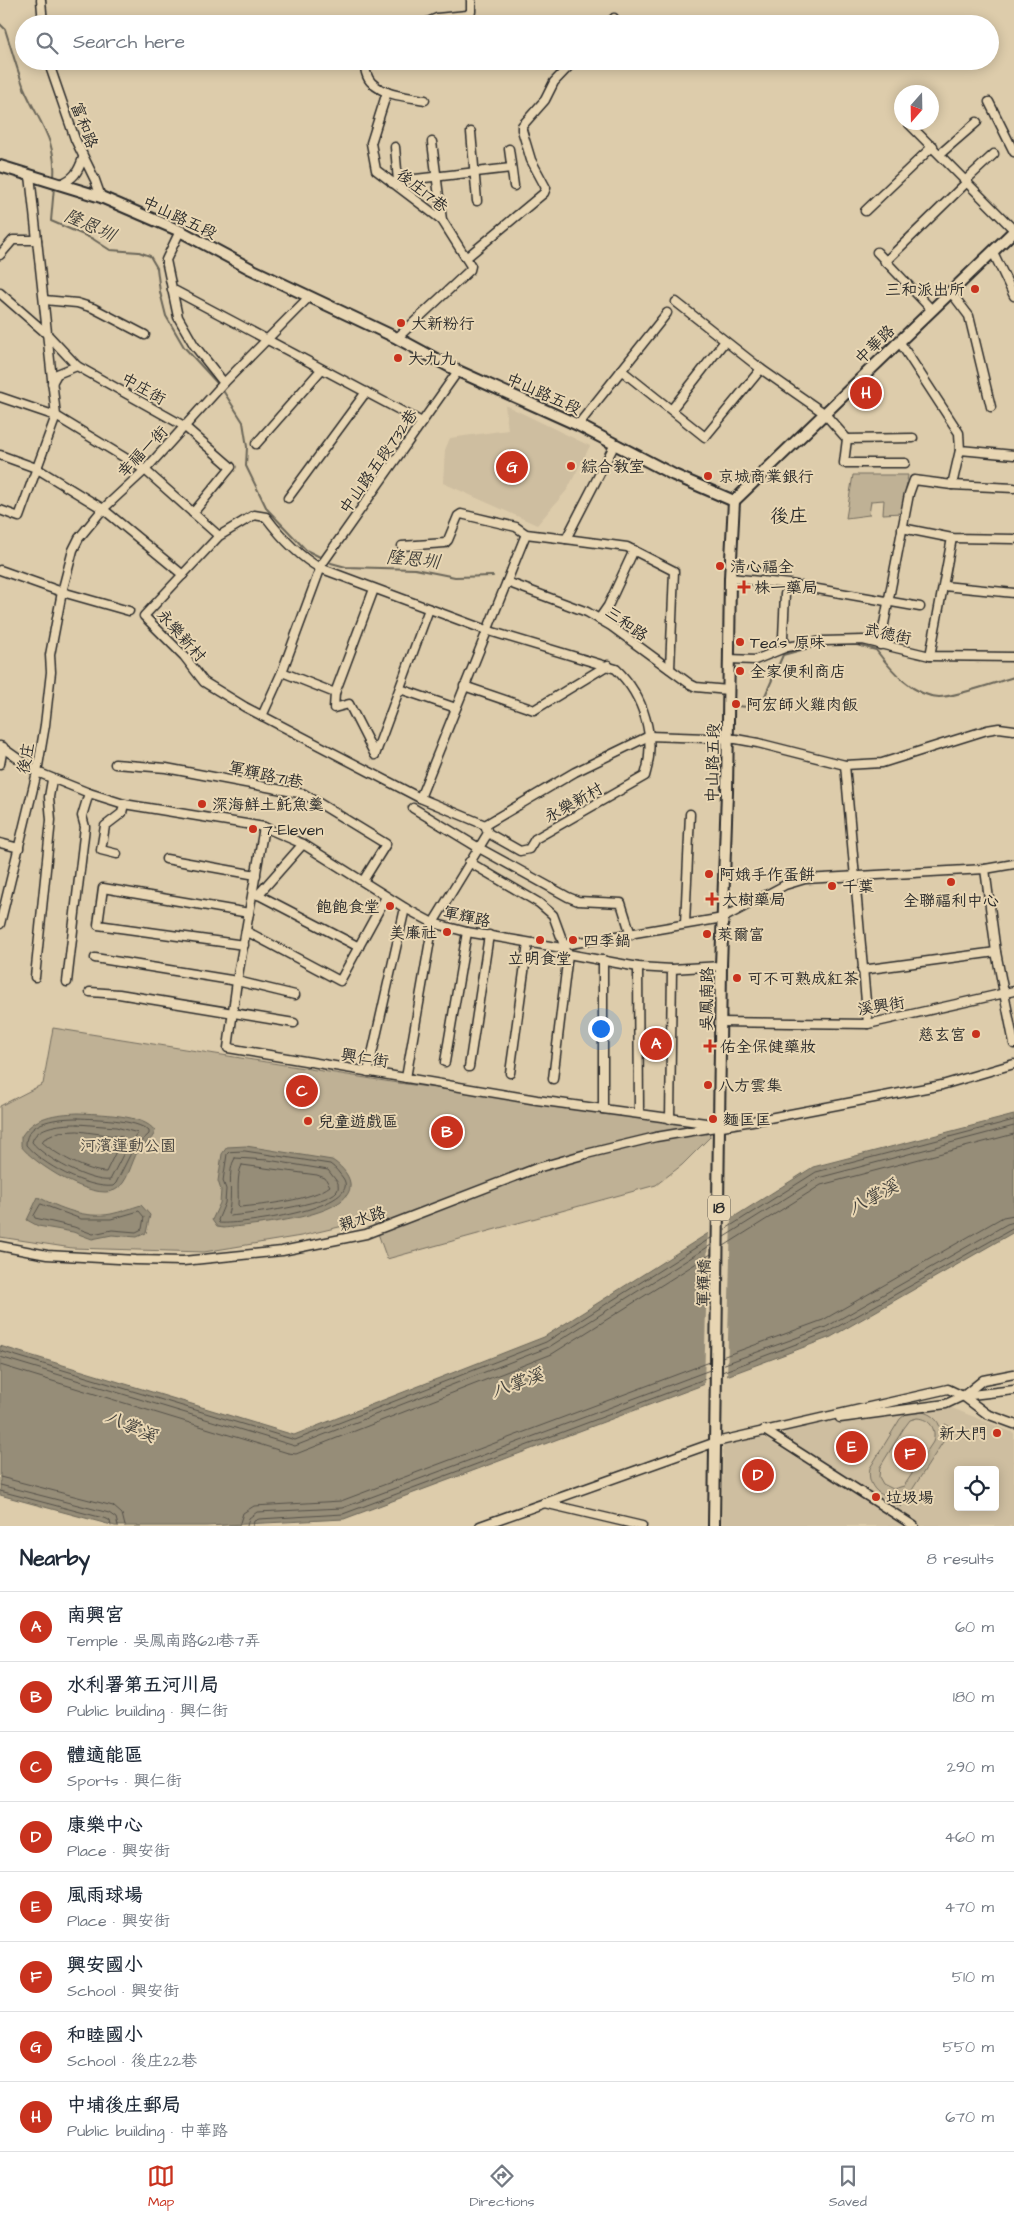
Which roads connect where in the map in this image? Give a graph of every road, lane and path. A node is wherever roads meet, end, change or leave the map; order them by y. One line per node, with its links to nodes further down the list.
1 (41, 0): 3 (street)
2 (471, 0): 4 (street)
3 (43, 15)
4 (467, 15)
5 (51, 70): 21 (street, 富和路)
6 (366, 70): 8 (street)
7 (565, 70): 41 (street)
8 (387, 92): 9 (street); 28 (street, 後庄17巷)
9 (425, 100)
10 (989, 102): 18 (street)
11 (978, 122): 19 (street)
12 (916, 130): 15 (street)
13 (470, 132): 24 (street)
14 (432, 142): 26 (street)
15 (933, 146): 19 (street); 33 (street)
16 (395, 147): 28 (street)
17 (509, 149): 23 (street)
18 (1014, 152)
19 (940, 154): 27 (street)
20 (994, 154): 27 (street)
21 (83, 158): 29 (street); 31 (street, 富和路)
22 (0, 166): 25 (main road)
23 (511, 168): 24 (street); 30 (street)
24 (474, 172): 26 (street); 32 (street)
25 (30, 174): 29 (main road, 中山路五段); 37 (street)
26 (436, 176): 28 (street); 34 (street)
27 (966, 181): 36 (street); 42 (street)
28 (395, 182): 34 (street, 後庄17巷)
29 (59, 183): 31 (main road, 中山路五段)
30 (514, 186)
31 (101, 197): 35 (main road, 中山路五段)
32 (477, 201)
33 (865, 212)
34 (442, 220): 41 (street, 後庄17巷)
35 (180, 231): 43 (street); 47 (main road, 中山路五段)
36 (1014, 231): 39 (main road, 中華路)
37 (37, 240): 40 (street); 48 (street)
38 (877, 252): 42 (street)
39 (993, 252): 44 (main road, 中華路); 46 (street)
40 (0, 255)
41 (466, 258): 54 (street)
42 (885, 262): 50 (street)
43 (172, 289): 55 (street); 64 (street)
44 (950, 291): 50 (main road, 中華路); 67 (street)
45 (0, 293): 52 (street, 中庄街)
46 (1014, 296)
47 (309, 297): 54 (main road, 中山路五段); 55 (street, 幸福一街)
48 (44, 300): 52 (street); 53 (street)
49 (676, 302): 56 (street)
50 (931, 310): 57 (main road, 中華路)
51 (667, 313): 61 (street)
52 (47, 334): 58 (street, 中庄街); 63 (street)
53 (145, 335)
54 (397, 338): 62 (main road, 中山路五段)
55 (269, 339): 60 (street); 64 (street, 幸福一街)
56 (725, 341): 59 (street); 68 (street)
57 (898, 341): 69 (main road, 中華路); 78 (street)
58 (77, 366): 63 (street); 73 (street, 中庄街)
59 (761, 368): 68 (street); 69 (street)
60 (321, 370): 65 (street); 76 (street)
61 (621, 370): 68 (street); 72 (street)
62 (458, 371): 71 (street, 中山路五段732巷); 72 (main road, 中山路五段)
63 (52, 383): 70 (street)
64 (224, 383): 73 (street, 幸福一街)
65 (366, 392): 71 (street); 86 (street)
66 (0, 397): 70 (street)
67 (991, 407)
68 (672, 409)
69 (824, 413): 75 (street); 87 (main road, 中華路)
70 (56, 416): 82 (street); 83 (street)
71 (422, 422): 99 (street, 中山路五段732巷)
72 (578, 425): 77 (main road, 中山路五段)
73 (184, 426): 83 (street, 幸福一街); 90 (street, 中庄街)
74 (914, 438): 75 (street)
75 (847, 439): 81 (street)
76 (256, 444)
77 (614, 444): 87 (main road, 中山路五段); 95 (street)
78 (960, 450): 80 (street); 84 (street)
79 (0, 455): 82 (street)
80 (1014, 455)
81 (905, 463)
82 (36, 468): 88 (street); 89 (street)
83 (144, 470): 88 (street, 幸福一街); 90 (street)
84 (952, 485): 85 (street); 91 (street)
85 (1014, 488)
86 (288, 498)
87 (734, 501): 102 (main road, 中山路五段 / 18)
88 (103, 508): 101 (street); 106 (street, 幸福一街)
89 (0, 510)
90 (193, 513): 93 (street)
91 (902, 528): 94 (street); 109 (street)
92 (526, 534): 95 (street); 97 (street); 103 (street)
93 (219, 536): 99 (street, 永樂新村); 101 (street, 永樂新村)
94 (952, 538): 96 (street); 104 (street)
95 (566, 539): 98 (street)
96 (1014, 540)
97 (402, 546)
98 (634, 550): 113 (street); 122 (street)
99 (320, 568): 105 (street, 永樂新村); 123 (street)
100 (0, 570): 106 (street)
101 (183, 575): 129 (street, 永樂新村)
102 (730, 578): 109 (street); 120 (main road, 中山路五段 / 18)
103 (507, 582): 113 (street, 三和路); 114 (street)
104 (944, 586): 107 (street); 118 (street)
105 (374, 589): 111 (street, 永樂新村); 127 (street)
106 (62, 592): 112 (street); 117 (street, 幸福一街)
107 (1014, 593)
108 (785, 594): 116 (street)
109 (888, 602): 110 (street); 115 (street)
110 (920, 607)
111 (429, 609): 114 (street, 永樂新村); 125 (street)
112 (129, 611)
113 (599, 619): 122 (street, 三和路)
114 (486, 630): 121 (street, 永樂新村); 124 (street)
115 (880, 645): 116 (street, 武德街); 118 (street, 武德街)
116 (787, 647): 120 (street, 武德街)
117 (50, 655): 137 (street, 後庄)
118 (930, 656): 119 (street, 武德街)
119 (1014, 657)
120 (729, 659): 126 (main road, 中山路五段 / 18)
121 (608, 666): 124 (street); 131 (street, 永樂新村)
122 (670, 669): 126 (street, 三和路)
123 (282, 672): 127 (street); 129 (street)
124 (464, 686): 128 (street)
125 (400, 690): 127 (street); 128 (street)
126 (728, 690): 132 (main road, 中山路五段 / 18)
127 (335, 693)
128 (456, 708): 140 (street)
129 (262, 716): 140 (street, 永樂新村)
130 (1012, 730): 136 (street, 永樂新村)
131 (649, 736): 132 (street, 永樂新村); 146 (street, 永樂新村); 146 (street, 永樂新村)
132 (727, 739): 136 (street, 永樂新村); 144 (main road, 中山路五段 / 18)
133 (1, 746): 134 (street, 後庄); 137 (street, 軍輝路)
134 (0, 764)
135 (114, 764): 158 (street, 軍輝路71巷)
136 (845, 765): 157 (street)
137 (37, 772): 138 (street, 軍輝路); 149 (street, 後庄)
138 (52, 780): 139 (street, 軍輝路); 183 (street)
139 (89, 794): 141 (street, 軍輝路); 185 (street)
140 (420, 798): 146 (street, 永樂新村)
141 (124, 804): 145 (street, 軍輝路); 151 (street)
142 (413, 808): 150 (street)
143 (690, 814): 166 (street)
144 (726, 814): 163 (main road, 吳鳳南路 / 18)
145 (264, 827): 148 (street, 軍輝路); 156 (street, 興仁街)
146 (487, 829): 150 (street)
147 (0, 843): 149 (street)
148 (303, 844): 158 (street, 軍輝路); 159 (street)
149 (19, 848): 165 (street, 後庄)
150 (478, 848): 153 (street); 170 (street)
151 (117, 854)
152 (166, 859): 156 (street)
153 (469, 862): 164 (street); 174 (street)
154 (1014, 864): 155 (street, 軍輝路)
155 (985, 869): 157 (street, 軍輝路); 175 (street)
156 (256, 875): 159 (street, 興仁街)
157 (854, 876): 163 (street, 軍輝路); 182 (street)
158 (363, 881): 160 (street, 軍輝路)
159 (256, 894): 162 (street, 興仁街); 173 (street)
160 (386, 897): 161 (street, 軍輝路); 173 (street)
161 (405, 908): 164 (street, 軍輝路); 198 (street)
162 (249, 912): 167 (street, 興仁街); 172 (street)
163 (723, 918): 166 (street, 軍輝路); 179 (main road, 吳鳳南路 / 18)
164 (433, 923): 168 (street, 軍輝路); 200 (street)
165 (0, 924)
166 (686, 924): 170 (street, 軍輝路)
167 (246, 931): 172 (street, 興仁街); 173 (street)
168 (467, 932): 169 (street, 軍輝路); 195 (street)
169 (489, 935): 171 (street, 軍輝路); 197 (street)
170 (630, 935): 174 (street, 軍輝路)
171 (528, 943): 174 (street, 軍輝路); 199 (street)
172 (244, 945): 184 (street, 興仁街)
173 (359, 947)
174 (563, 947): 176 (street)
175 (996, 952): 182 (street); 188 (street)
176 (568, 954): 178 (street); 201 (street)
177 (95, 958): 184 (street)
178 (603, 960): 180 (street); 202 (street)
179 (721, 966): 181 (street); 192 (main road, 吳鳳南路 / 18)
180 (638, 967): 181 (street); 203 (street)
181 (672, 969): 204 (street)
182 (862, 970): 193 (street)
183 (35, 977)
184 (237, 981): 189 (street); 190 (street, 興仁街)
185 (67, 982)
186 (1014, 991): 188 (street, 溪興街)
187 (90, 992): 190 (street)
188 (1003, 993): 193 (street, 溪興街); 194 (street)
189 (295, 995)
190 (232, 1012): 191 (street); 198 (street, 興仁街)
191 (294, 1022)
192 (720, 1022): 193 (street, 溪興街); 205 (main road, 吳鳳南路 / 18)
193 (868, 1024)
194 (1014, 1044)
195 (445, 1062)
196 (1014, 1064): 205 (street)
197 (469, 1067)
198 (368, 1072): 200 (street, 興仁街)
199 (510, 1073)
200 (406, 1078): 202 (street, 興仁街)
201 (553, 1079)
202 (603, 1109): 203 (street, 興仁街)
203 (638, 1113): 204 (street, 興仁街)
204 (670, 1119): 205 (street, 興仁街)
205 (720, 1125): 206 (street, 親水路); 213 (main road, 軍輝橋 / 18)
206 (0, 1246)
207 (1014, 1374): 209 (street)
208 (1014, 1390): 209 (street)
209 (963, 1396): 210 (street); 211 (street); 211 (street)
210 (1014, 1424)
211 (791, 1425): 212 (street)
212 (764, 1430): 213 (street); 218 (street)
213 (716, 1442): 214 (street); 217 (main road, 18)
214 (544, 1503): 215 (street); 216 (street)
215 (480, 1526)
216 (642, 1526)
217 (714, 1526)
218 (914, 1526)

